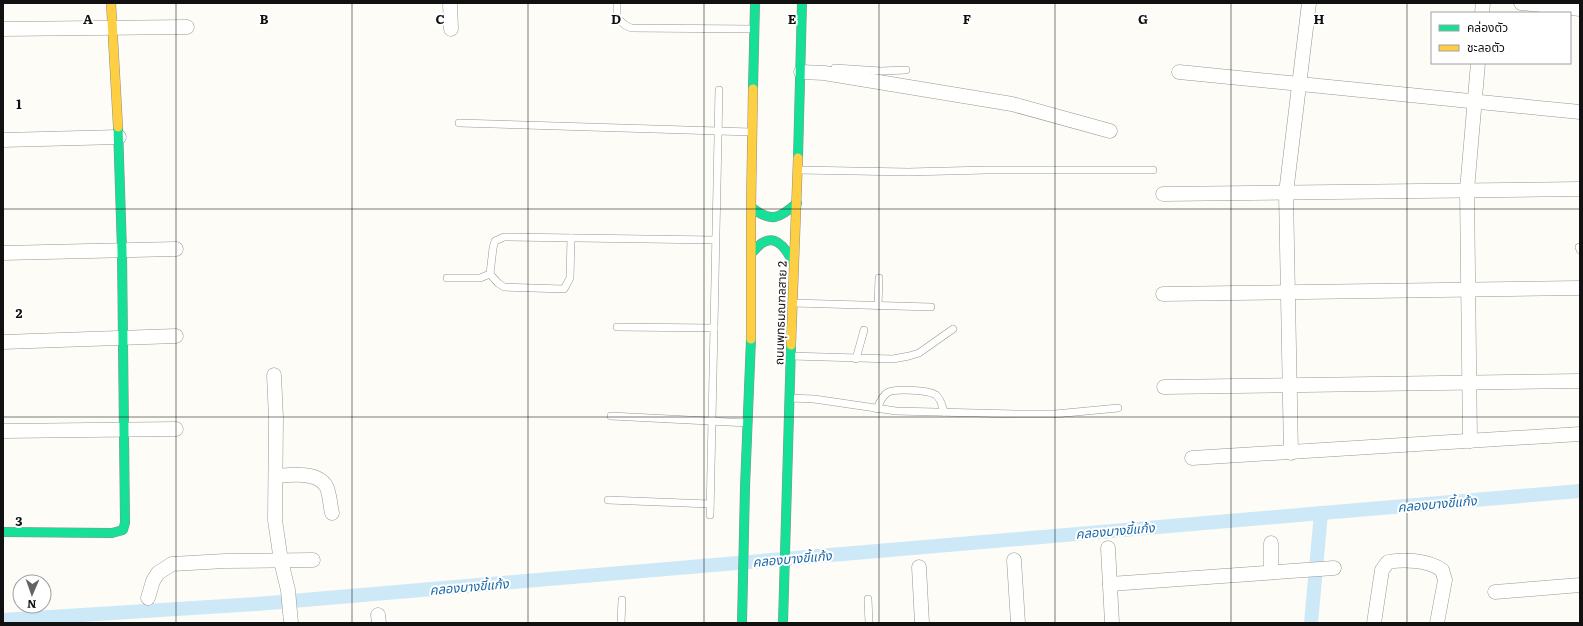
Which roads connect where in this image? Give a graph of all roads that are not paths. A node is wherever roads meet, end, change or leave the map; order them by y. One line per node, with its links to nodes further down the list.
1 (111, 3): 10 (main road)
2 (450, 3): 12 (street)
3 (617, 3): 13 (lane)
4 (755, 3): 13 (main road)
5 (802, 3): 15 (main road, ถนนพุทธมณฑลสาย 2)
6 (1309, 3): 18 (street)
7 (1521, 3): 8 (street)
8 (1580, 9)
9 (187, 27): 10 (street)
10 (112, 28): 11 (street); 26 (main road)
11 (3, 29)
12 (451, 29)
13 (755, 29): 25 (main road)
14 (1478, 64): 20 (street)
15 (801, 69): 16 (lane); 24 (street); 28 (main road, ถนนพุทธมณฑลสาย 2)
16 (906, 70)
17 (1179, 72): 18 (street)
18 (1299, 84): 20 (street); 32 (street)
19 (719, 90): 23 (lane)
20 (1474, 101): 21 (street); 31 (street)
21 (1580, 112)
22 (459, 123): 23 (lane)
23 (717, 131): 25 (lane); 37 (lane)
24 (1110, 131)
25 (754, 132): 35 (main road)
26 (119, 137): 27 (street); 39 (main road)
27 (3, 140)
28 (797, 170): 29 (lane); 34 (main road, ถนนพุทธมณฑลสาย 2)
29 (1153, 170)
30 (1580, 189): 31 (street)
31 (1467, 190): 32 (street); 47 (street)
32 (1286, 193): 33 (street); 48 (street)
33 (1163, 194)
34 (796, 203): 35 (main road); 42 (main road, ถนนพุทธมณฑลสาย 2)
35 (751, 207): 41 (main road)
36 (571, 238): 37 (lane); 43 (lane); 43 (lane)
37 (715, 240): 54 (lane)
38 (176, 249): 39 (street)
39 (122, 251): 40 (street); 58 (main road)
40 (3, 253)
41 (751, 254): 42 (main road); 73 (main road)
42 (793, 262): 50 (main road, ถนนพุทธมณฑลสาย 2)
43 (490, 274): 44 (lane)
44 (447, 278)
45 (879, 278): 51 (lane)
46 (1580, 288): 47 (street)
47 (1468, 291): 48 (street); 64 (street)
48 (1288, 292): 49 (street); 65 (street)
49 (1163, 294)
50 (792, 303): 51 (lane); 60 (main road, ถนนพุทธมณฑลสาย 2)
51 (878, 306): 52 (lane)
52 (931, 306)
53 (617, 326): 54 (lane)
54 (714, 328): 72 (lane)
55 (953, 329): 61 (lane)
56 (864, 330): 61 (lane)
57 (176, 336): 58 (street)
58 (122, 337): 59 (street); 74 (main road)
59 (3, 342)
60 (790, 356): 61 (lane); 67 (main road, ถนนพุทธมณฑลสาย 2)
61 (856, 359)
62 (274, 375): 81 (street)
63 (1580, 381): 64 (street)
64 (1469, 382): 65 (street); 78 (street)
65 (1288, 386): 66 (street); 79 (street)
66 (1164, 387)
67 (790, 398): 69 (lane); 104 (main road, ถนนพุทธมณฑลสาย 2)
68 (1118, 408): 70 (lane)
69 (877, 409): 70 (lane); 70 (lane)
70 (944, 412)
71 (610, 416): 72 (lane)
72 (712, 421): 73 (lane); 83 (lane)
73 (748, 423): 103 (main road)
74 (123, 429): 75 (street); 76 (street); 86 (main road)
75 (176, 429)
76 (3, 431)
77 (1580, 434): 78 (street)
78 (1470, 441): 79 (street)
79 (1290, 452): 80 (street)
80 (1192, 458)
81 (276, 476): 84 (street); 91 (street)
82 (608, 500): 83 (lane)
83 (710, 504): 85 (lane)
84 (332, 513)
85 (710, 515)
86 (3, 532)
87 (1271, 542): 94 (street)
88 (1108, 548): 95 (street)
89 (313, 560): 91 (street)
90 (1014, 560): 107 (street)
91 (281, 561): 98 (street); 101 (street)
92 (919, 567): 106 (street)
93 (1334, 568): 94 (street)
94 (1271, 572): 95 (street)
95 (1110, 584): 108 (street)
96 (1580, 585): 97 (street)
97 (1495, 592)
98 (148, 598)
99 (868, 599): 105 (lane)
100 (622, 600): 102 (lane)
101 (291, 623)
102 (621, 623)
103 (742, 623)
104 (783, 623)
105 (869, 623)
106 (922, 623)
107 (1018, 623)
108 (1112, 623)
109 (1374, 623): 110 (street)
110 (1437, 623)

